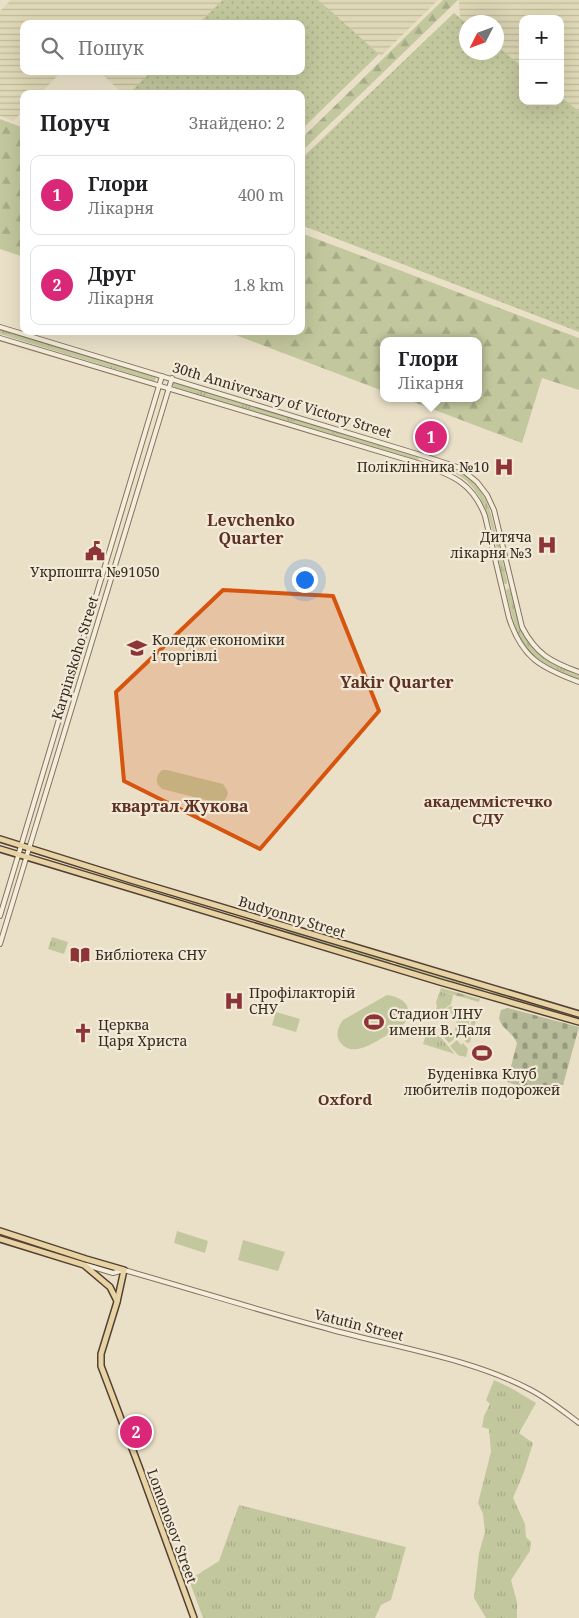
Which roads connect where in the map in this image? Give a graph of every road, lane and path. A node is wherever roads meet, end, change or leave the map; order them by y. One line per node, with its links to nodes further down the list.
1 (0, 327): 2 (street, 30th Anniversary of Victory Street)
2 (20, 333)
3 (26, 335): 5 (street, 30th Anniversary of Victory Street)
4 (0, 338): 7 (street, 30th Anniversary of Victory Street)
5 (162, 376): 6 (street, 30th Anniversary of Victory Street); 7 (street, Karpinskoho Street)
6 (172, 378): 8 (street, Karpinskoho Street); 9 (street, 30th Anniversary of Victory Street)
7 (159, 385): 8 (street, 30th Anniversary of Victory Street); 12 (street, Karpinskoho Street)
8 (169, 388): 10 (street, 30th Anniversary of Victory Street); 13 (street, Karpinskoho Street)
9 (579, 672)
10 (579, 682)
11 (0, 839): 12 (main road, Budyonny Street)
12 (21, 845): 13 (main road, Budyonny Street); 15 (street, Karpinskoho Street)
13 (29, 847): 16 (street, Karpinskoho Street); 19 (main road, Budyonny Street)
14 (0, 849): 15 (main road, Budyonny Street)
15 (18, 854): 16 (main road, Budyonny Street); 17 (street, Karpinskoho Street)
16 (26, 857): 18 (street, Karpinskoho Street); 20 (main road, Budyonny Street)
17 (0, 916)
18 (0, 944)
19 (394, 959): 20 (main road); 21 (main road, Budyonny Street)
20 (392, 967): 22 (main road, Budyonny Street)
21 (579, 1014)
22 (579, 1022)
23 (0, 1231): 26 (main road, Vatutin Street)
24 (0, 1239): 25 (main road, Vatutin Street)
25 (84, 1265): 26 (street, Vatutin Street); 27 (main road)
26 (124, 1270): 27 (main road, Lomonosov Street); 28 (street, Vatutin Street)
27 (117, 1302): 29 (main road, Lomonosov Street)
28 (579, 1423)
29 (194, 1618)

